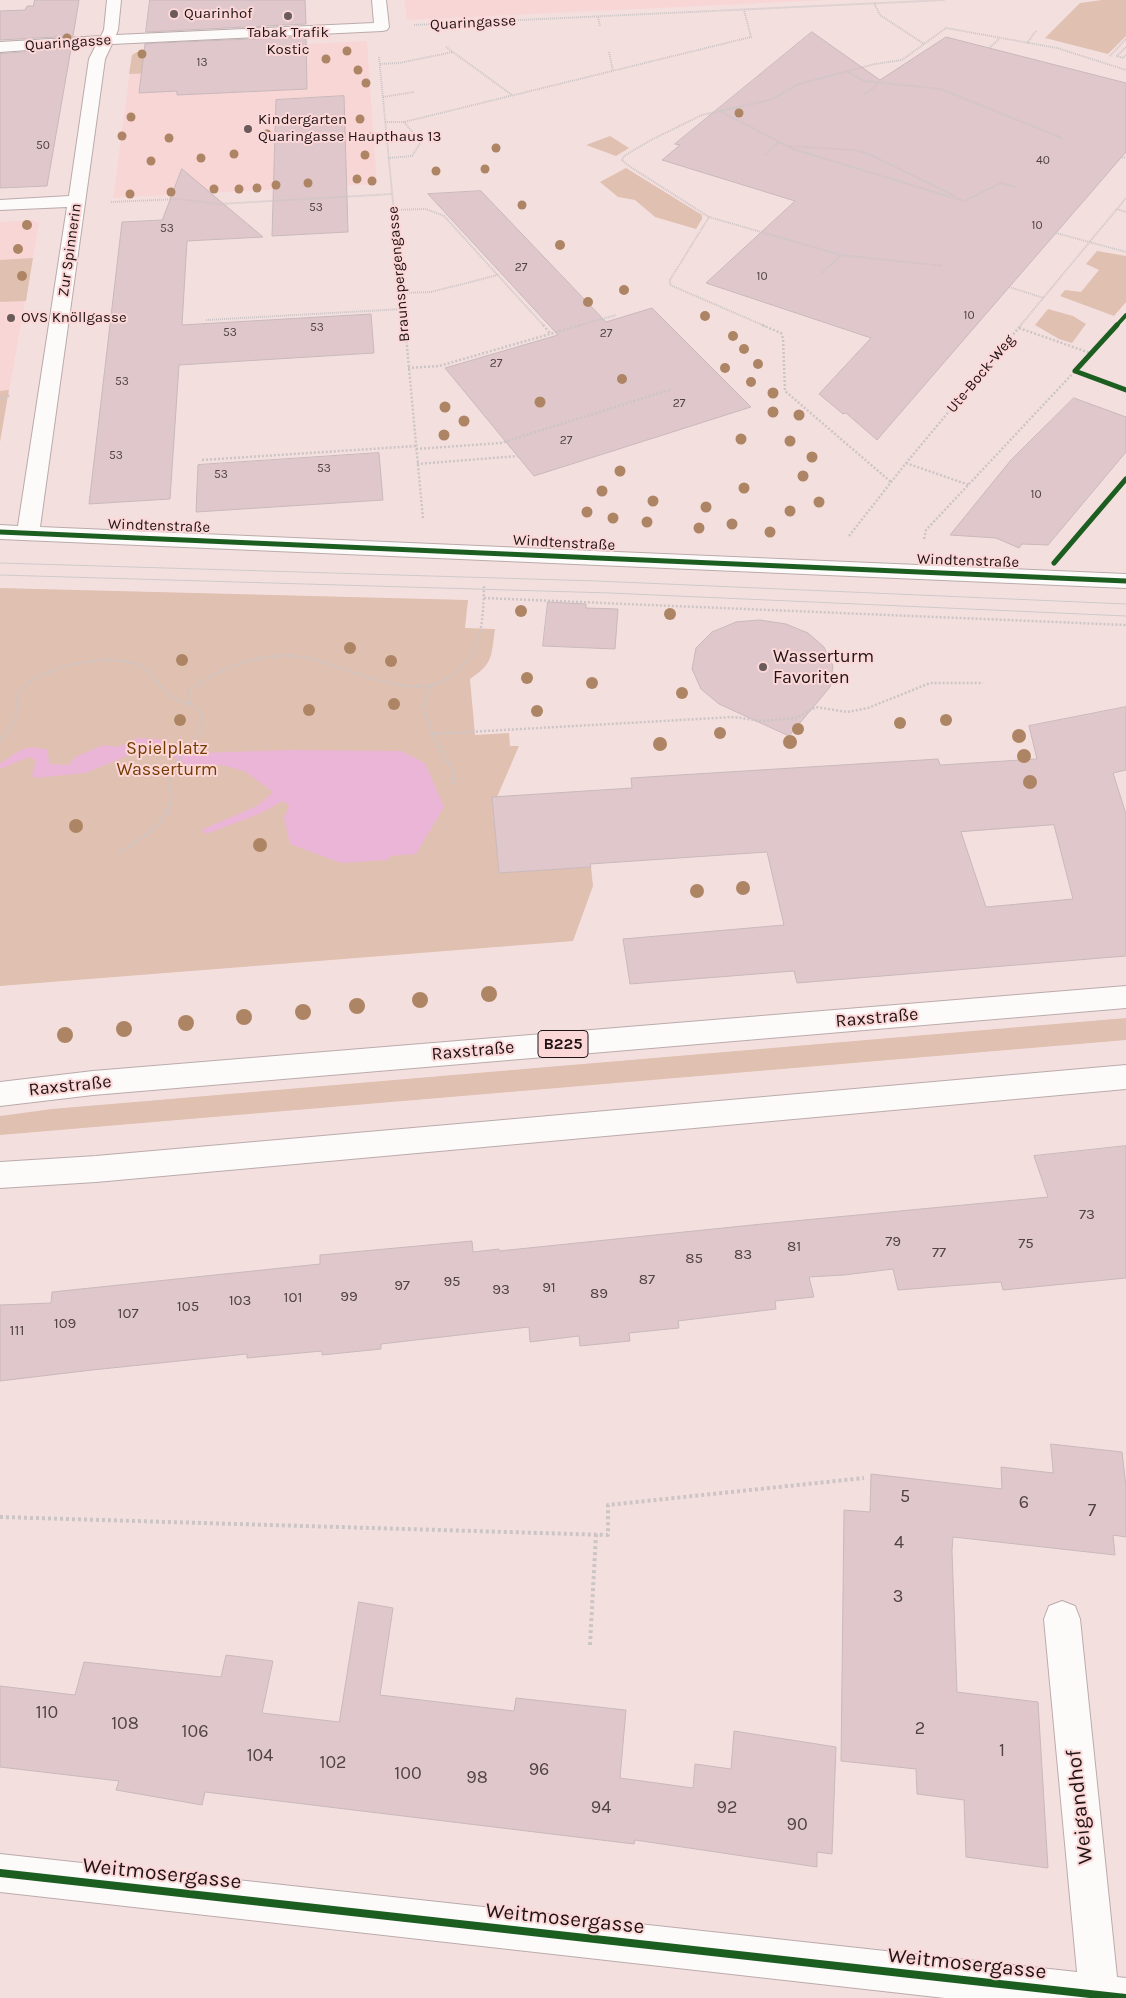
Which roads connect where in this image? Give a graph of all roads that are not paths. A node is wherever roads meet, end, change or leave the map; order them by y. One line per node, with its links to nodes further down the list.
1 (114, 0): 3 (street, Zur Spinnerin)
2 (379, 0): 3 (street, Quaringasse)
3 (106, 40): 4 (street, Quaringasse); 5 (street, Zur Spinnerin)
4 (0, 47)
5 (77, 201): 6 (street); 8 (street, Zur Spinnerin)
6 (0, 205)
7 (0, 532): 8 (street, Windtenstraße)
8 (28, 533): 9 (street, Windtenstraße)
9 (1126, 581)
10 (1126, 997): 12 (street, Raxstraße / B225)
11 (1126, 1077): 13 (street)
12 (0, 1094)
13 (0, 1175)
14 (1062, 1619): 16 (street, Weigandhof)
15 (0, 1873): 16 (street, Weitmosergasse)
16 (1112, 1996)

